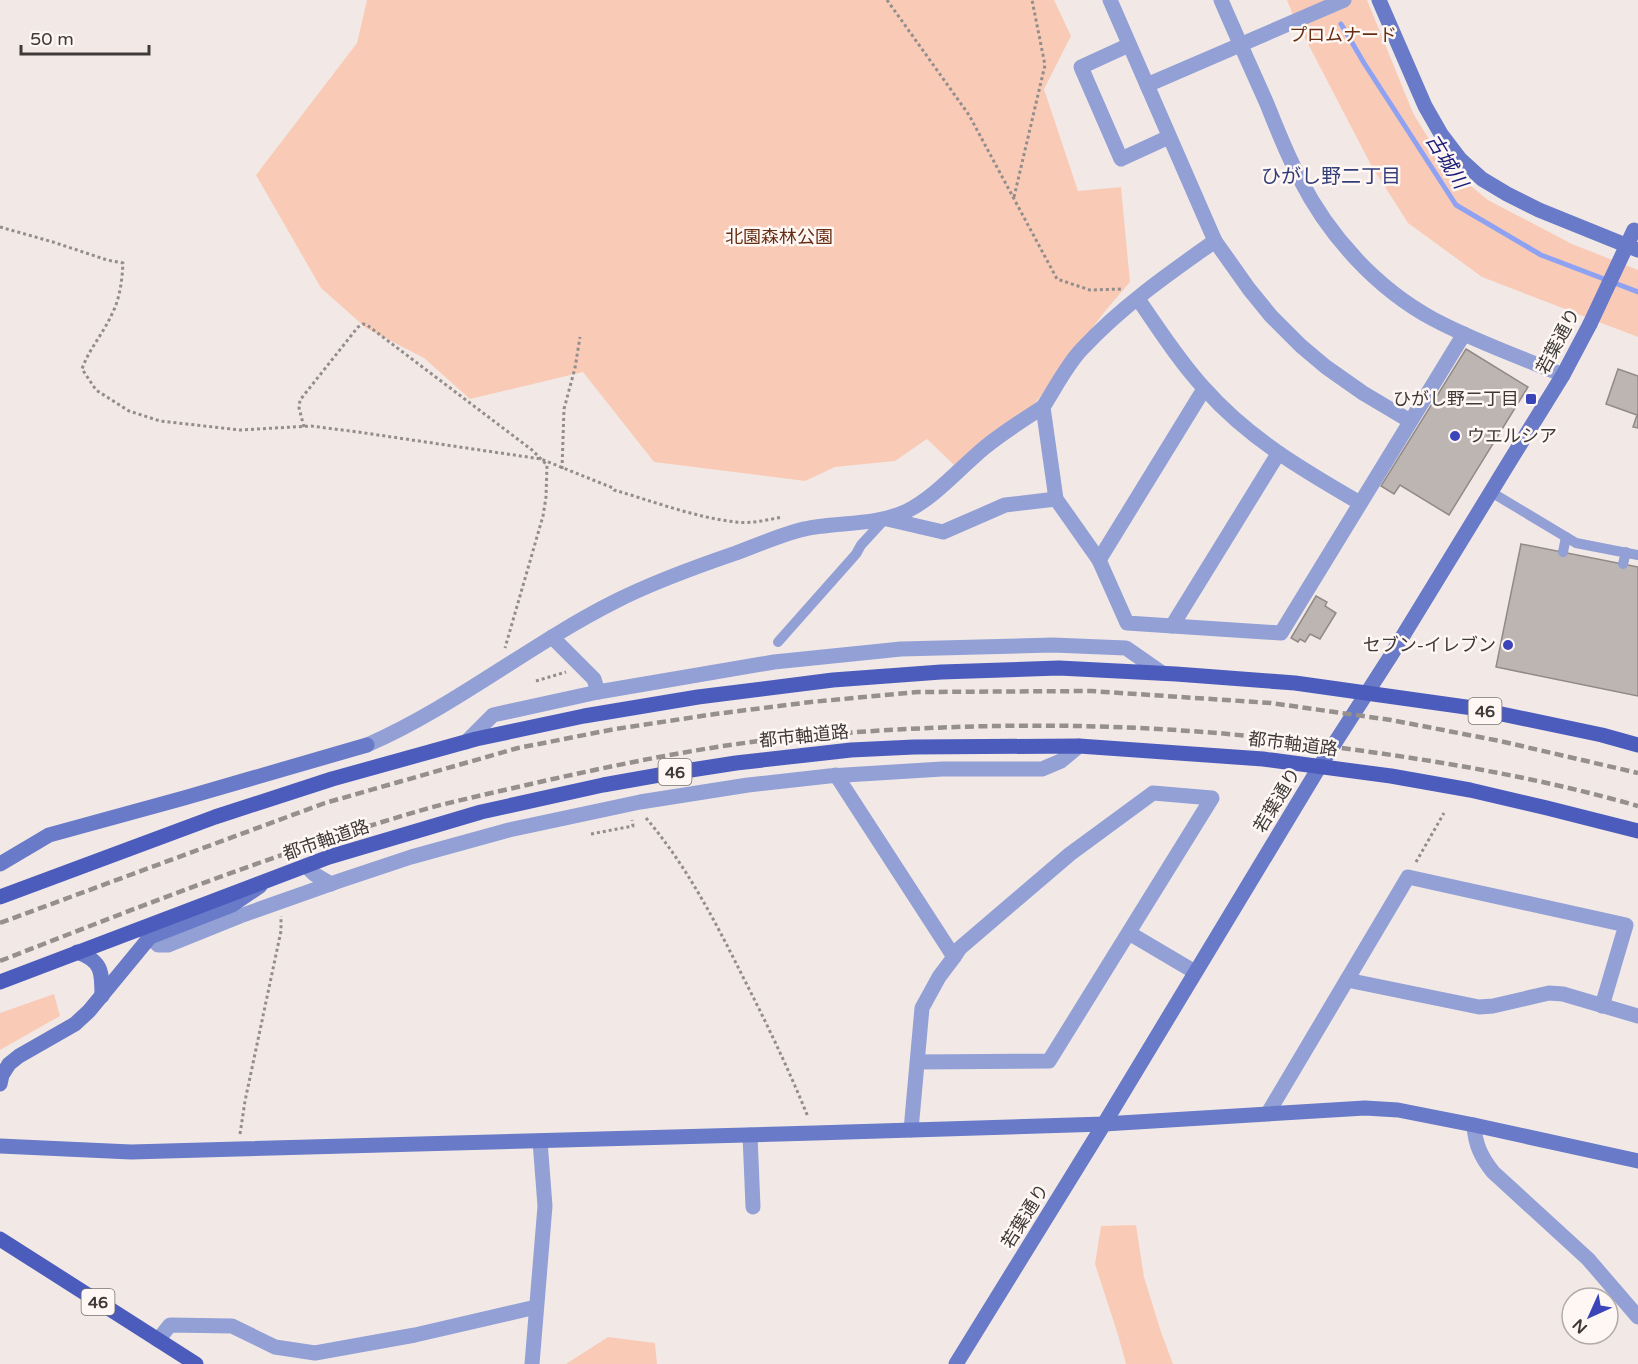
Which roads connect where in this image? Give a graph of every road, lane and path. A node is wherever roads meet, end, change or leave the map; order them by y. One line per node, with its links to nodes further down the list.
1 (887, 0): 11 (path)
2 (1032, 0): 11 (path)
3 (1110, 0): 8 (street)
4 (1221, 0): 7 (street)
5 (1344, 0): 7 (street)
6 (1378, 0): 15 (street)
7 (1241, 44): 9 (street); 17 (street)
8 (1129, 45): 9 (street); 10 (street)
9 (1147, 85): 10 (street)
10 (1169, 137): 14 (street)
11 (1014, 198): 16 (path)
12 (1636, 225): 19 (street, 若葉通り, bridge)
13 (0, 227): 23 (path)
14 (1215, 241): 16 (street); 22 (street)
15 (1638, 250)
16 (1133, 293): 20 (street); 21 (street)
17 (1464, 334): 19 (street); 22 (street)
18 (580, 338): 26 (path)
19 (1563, 375): 27 (street, 若葉通り)
20 (1204, 388): 24 (street); 36 (street)
21 (1043, 407): 28 (street); 31 (street)
22 (1410, 421): 29 (street)
23 (304, 427): 25 (path); 25 (path)
24 (1278, 454): 29 (street); 38 (street)
25 (541, 459): 26 (path); 41 (path)
26 (562, 469): 30 (path)
27 (1491, 492): 32 (lane); 46 (street, 若葉通り)
28 (1056, 499): 31 (street); 36 (street)
29 (1360, 503): 38 (street)
30 (789, 516)
31 (886, 520): 39 (street); 40 (lane)
32 (1566, 537): 33 (lane); 34 (lane)
33 (1563, 552)
34 (1626, 552): 35 (lane); 37 (lane)
35 (1638, 555)
36 (1099, 560): 38 (street)
37 (1623, 564)
38 (1172, 627)
39 (552, 637): 41 (street); 45 (street)
40 (778, 642)
41 (508, 664): 57 (street)
42 (572, 670): 44 (path)
43 (1161, 674): 45 (street); 46 (main road, 46); 47 (main road, 46)
44 (536, 681)
45 (598, 692): 47 (street)
46 (1367, 693): 48 (main road, 46); 50 (street, 若葉通り)
47 (466, 742): 61 (main road, 46)
48 (1638, 744)
49 (1079, 746): 50 (main road, 都市軸道路 / 46); 51 (street); 58 (main road, 都市軸道路 / 46)
50 (1320, 766): 55 (main road, 都市軸道路 / 46); 67 (street, 若葉通り)
51 (836, 775): 52 (street); 66 (street)
52 (640, 802): 60 (street); 79 (path)
53 (1444, 813): 59 (path)
54 (633, 826): 56 (path)
55 (1638, 831)
56 (591, 834)
57 (0, 864)
58 (306, 866): 60 (street); 63 (main road, 都市軸道路 / 46)
59 (1408, 877): 68 (street); 71 (street)
60 (331, 884): 62 (street)
61 (0, 897)
62 (280, 903): 63 (street); 83 (path)
63 (146, 932): 65 (main road, 都市軸道路 / 46); 70 (street)
64 (1129, 933): 66 (street); 67 (street); 73 (street)
65 (76, 952): 69 (main road, 都市軸道路 / 46); 70 (street)
66 (954, 957): 73 (street)
67 (1196, 972): 76 (street, 若葉通り)
68 (1347, 980): 71 (street); 75 (street)
69 (0, 982)
70 (102, 996): 74 (street)
71 (1602, 1006): 72 (street)
72 (1638, 1016)
73 (917, 1062): 78 (street)
74 (0, 1084)
75 (1268, 1113): 76 (street); 77 (street)
76 (1104, 1124): 78 (street); 92 (street, 若葉通り)
77 (1474, 1125): 84 (street); 88 (street)
78 (911, 1130): 79 (street)
79 (815, 1133): 80 (street)
80 (750, 1135): 81 (street); 85 (street)
81 (540, 1141): 83 (street); 87 (street)
82 (0, 1146): 83 (street)
83 (238, 1150)
84 (1638, 1161)
85 (753, 1207)
86 (0, 1239): 89 (main road, 46)
87 (536, 1307): 89 (street); 91 (street)
88 (1638, 1317)
89 (158, 1340): 90 (main road, 46)
90 (196, 1364)
91 (532, 1364)
92 (956, 1364)

